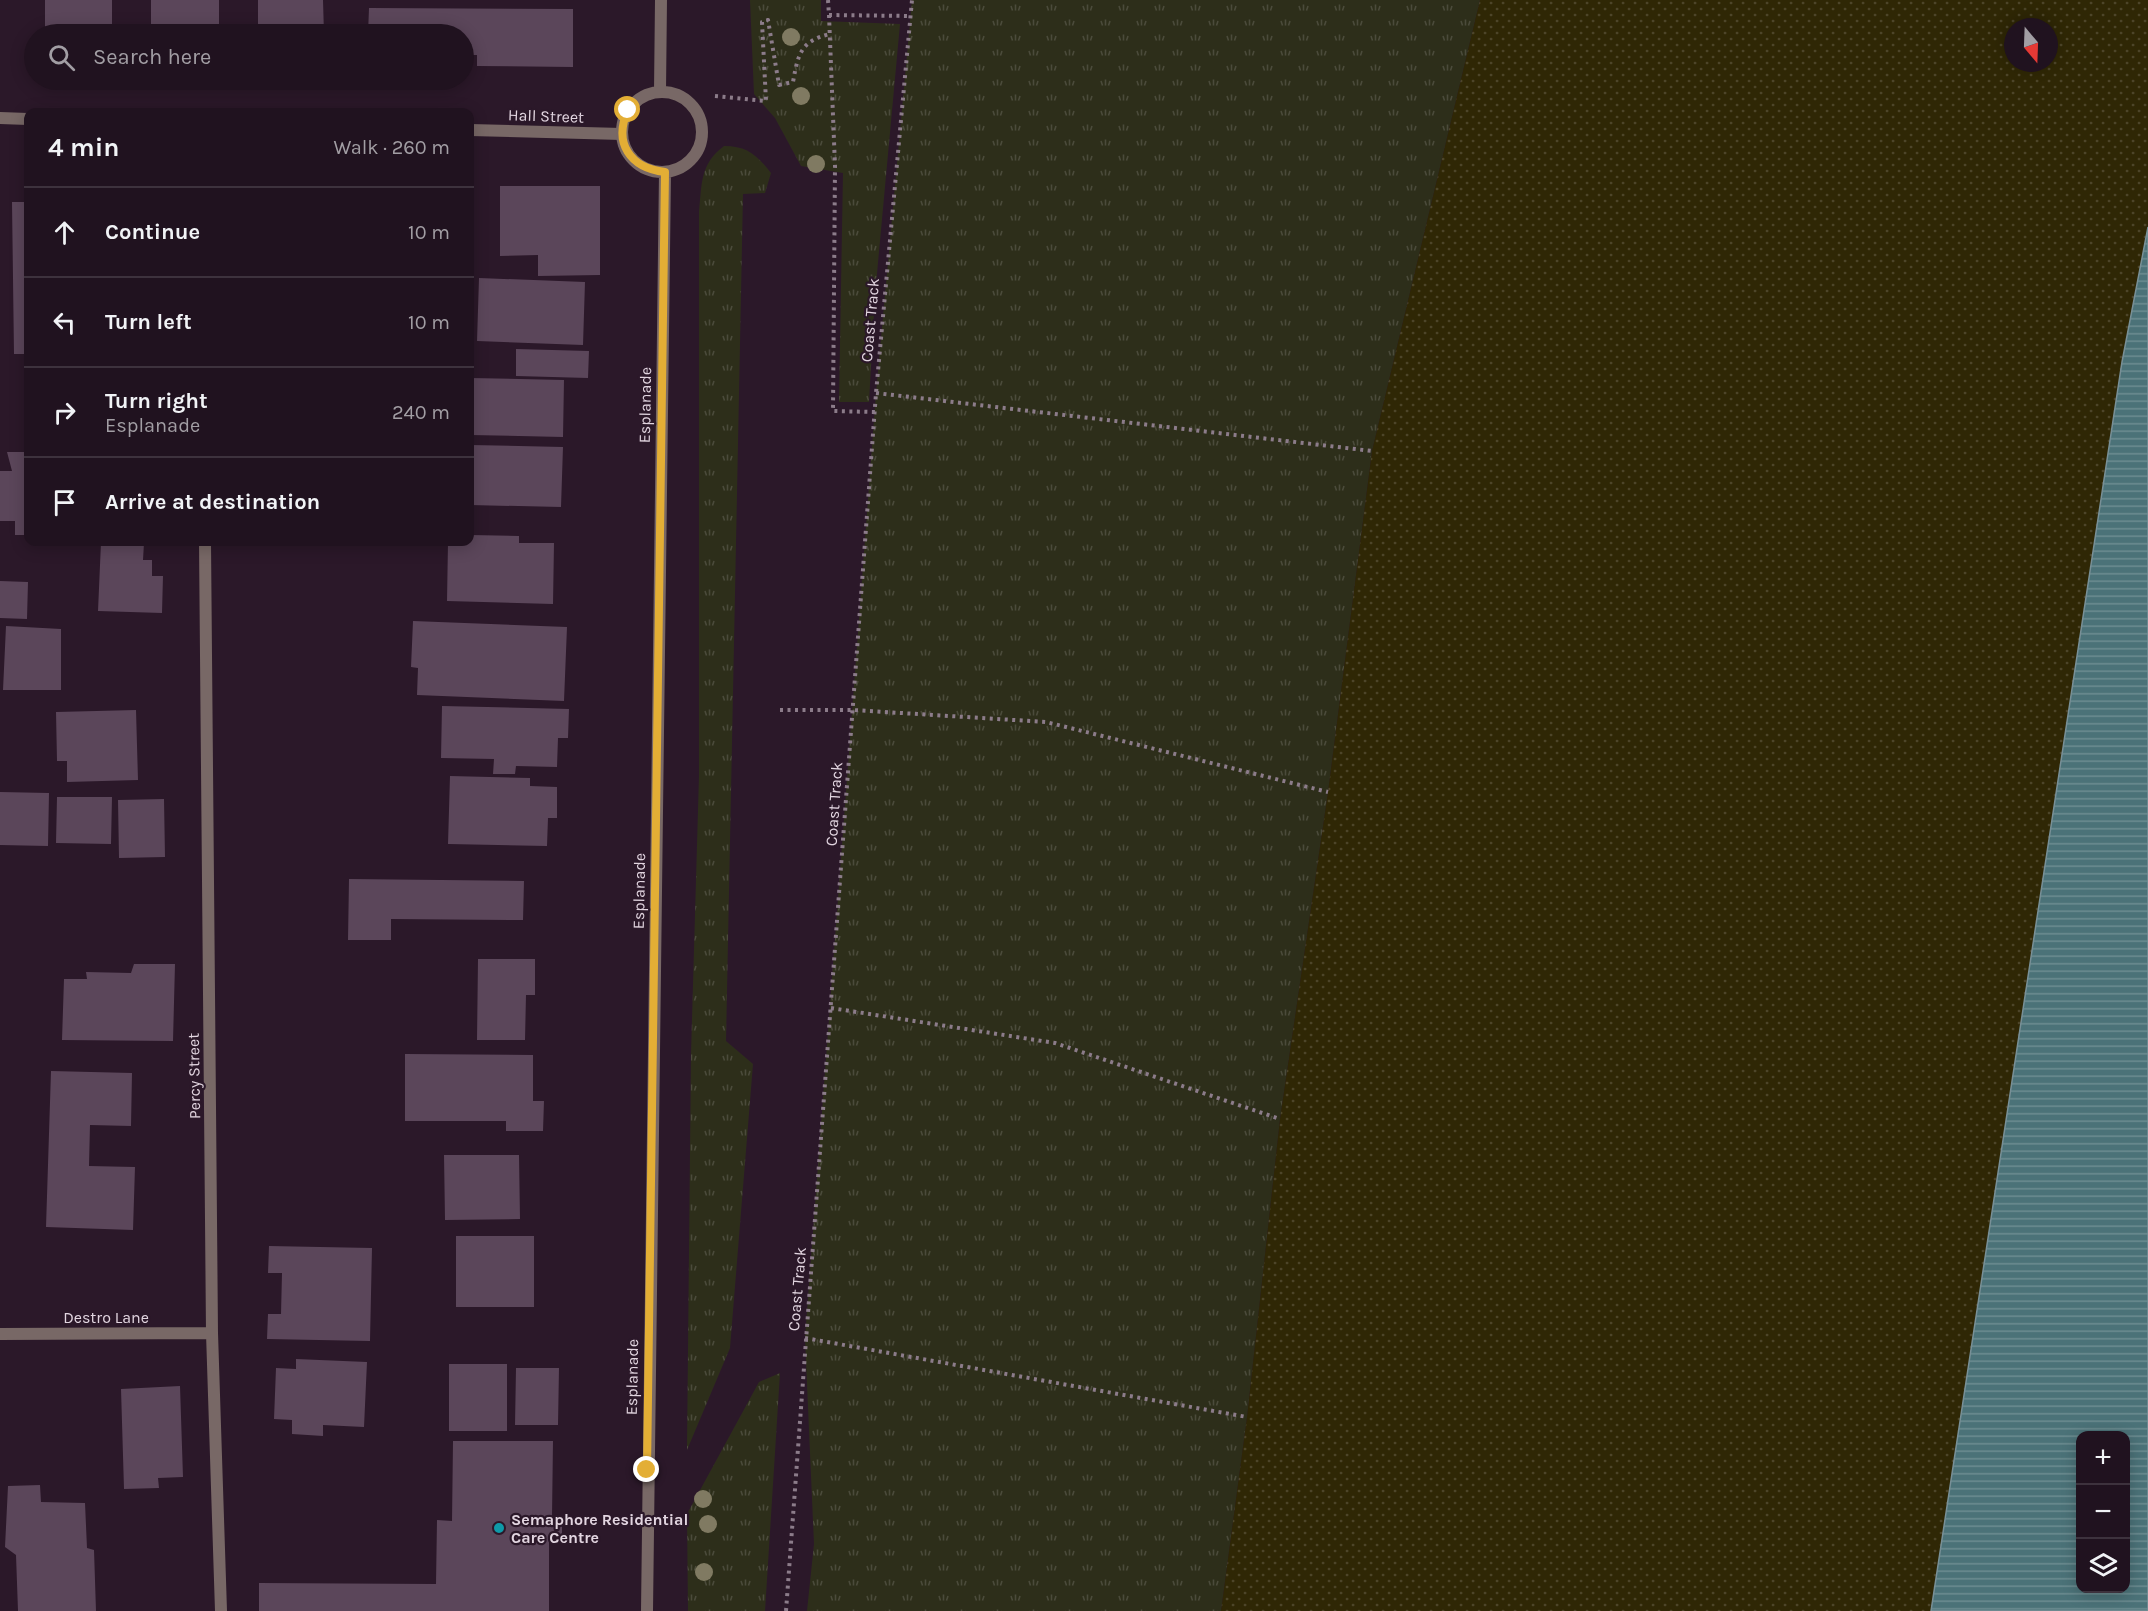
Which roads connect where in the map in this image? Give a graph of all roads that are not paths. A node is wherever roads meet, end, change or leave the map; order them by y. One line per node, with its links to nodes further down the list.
1 (660, 0): 2 (street)
2 (660, 92): 6 (street); 7 (street)
3 (0, 118): 4 (street)
4 (24, 119)
5 (474, 130): 6 (street, Hall Street)
6 (622, 134): 7 (street)
7 (665, 172): 12 (street, Esplanade)
8 (205, 546): 9 (street, Percy Street)
9 (212, 1333): 10 (street, Destro Lane); 11 (street, Percy Street)
10 (0, 1334)
11 (221, 1611)
12 (647, 1611)

